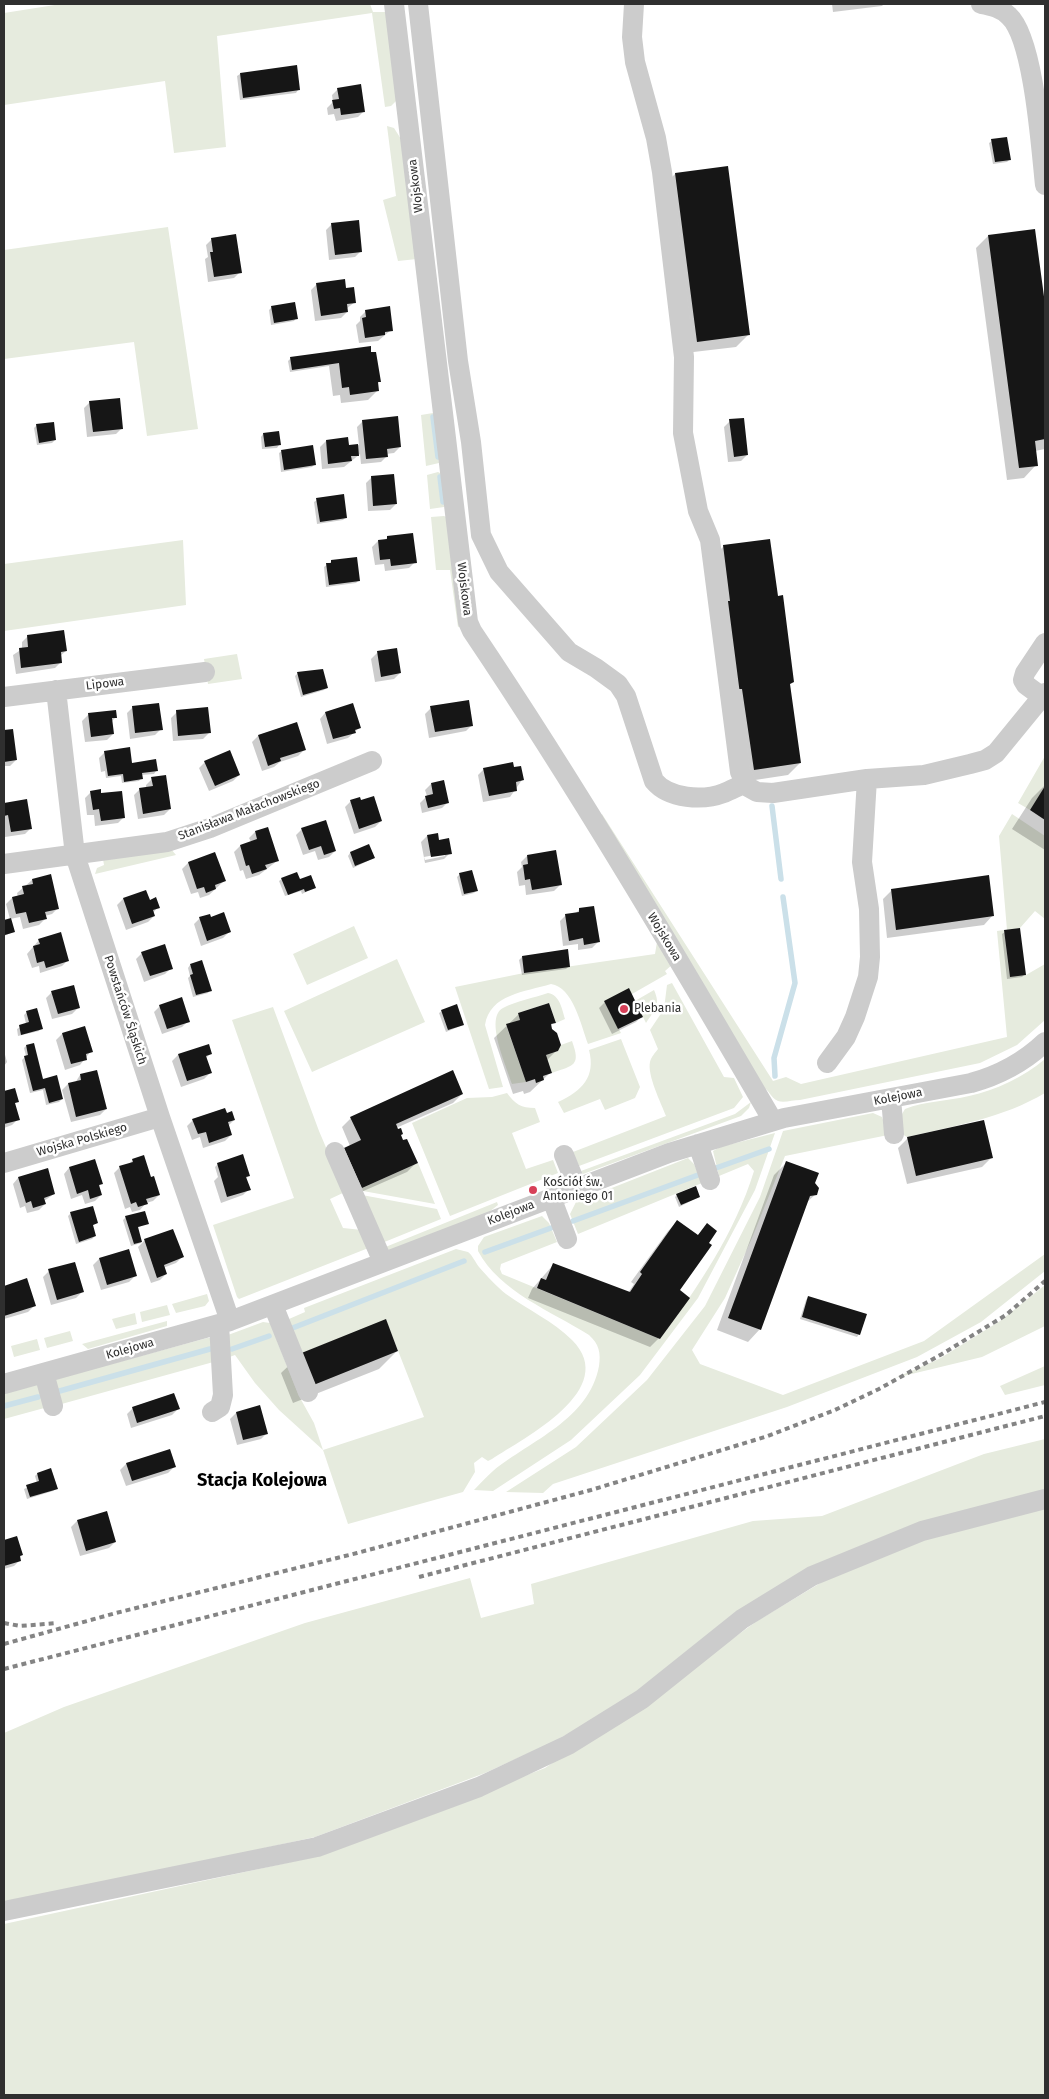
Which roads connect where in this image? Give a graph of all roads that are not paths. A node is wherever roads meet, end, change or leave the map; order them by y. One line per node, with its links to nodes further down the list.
1 (394, 4): 21 (street, Wojskowa)
2 (418, 4): 14 (street)
3 (634, 4): 14 (street)
4 (981, 4): 5 (street)
5 (1012, 8): 6 (street)
6 (1045, 185)
7 (1045, 643): 10 (street)
8 (206, 672): 9 (street, Lipowa)
9 (56, 690): 11 (street, Lipowa); 15 (street, Powstańców Śląskich)
10 (1044, 696): 13 (street)
11 (4, 697)
12 (372, 760): 15 (street, Stanisława Małachowskiego)
13 (867, 779): 14 (street); 18 (street)
14 (746, 783)
15 (75, 855): 16 (street, Stanisława Małachowskiego); 20 (street, Powstańców Śląskich)
16 (4, 864)
17 (1045, 1042): 19 (street, Kolejowa)
18 (827, 1063)
19 (891, 1098): 21 (street, Kolejowa); 22 (street)
20 (160, 1117): 26 (street, Wojska Polskiego); 33 (street, Powstańców Śląskich)
21 (772, 1121): 23 (street, Kolejowa)
22 (894, 1134)
23 (698, 1144): 27 (street); 28 (street, Kolejowa)
24 (334, 1152): 31 (street)
25 (564, 1155): 28 (street)
26 (4, 1163)
27 (710, 1180)
28 (577, 1187): 29 (street, Kolejowa)
29 (551, 1197): 30 (street); 31 (street, Kolejowa)
30 (567, 1239)
31 (383, 1262): 32 (street, Kolejowa)
32 (273, 1305): 33 (street, Kolejowa); 36 (street)
33 (225, 1322): 34 (street, Kolejowa); 38 (street, Powstańców Śląskich)
34 (44, 1373): 35 (street, Kolejowa); 37 (street)
35 (4, 1384)
36 (308, 1392)
37 (53, 1406)
38 (212, 1412)
39 (1045, 1498): 40 (street)
40 (4, 1911)

